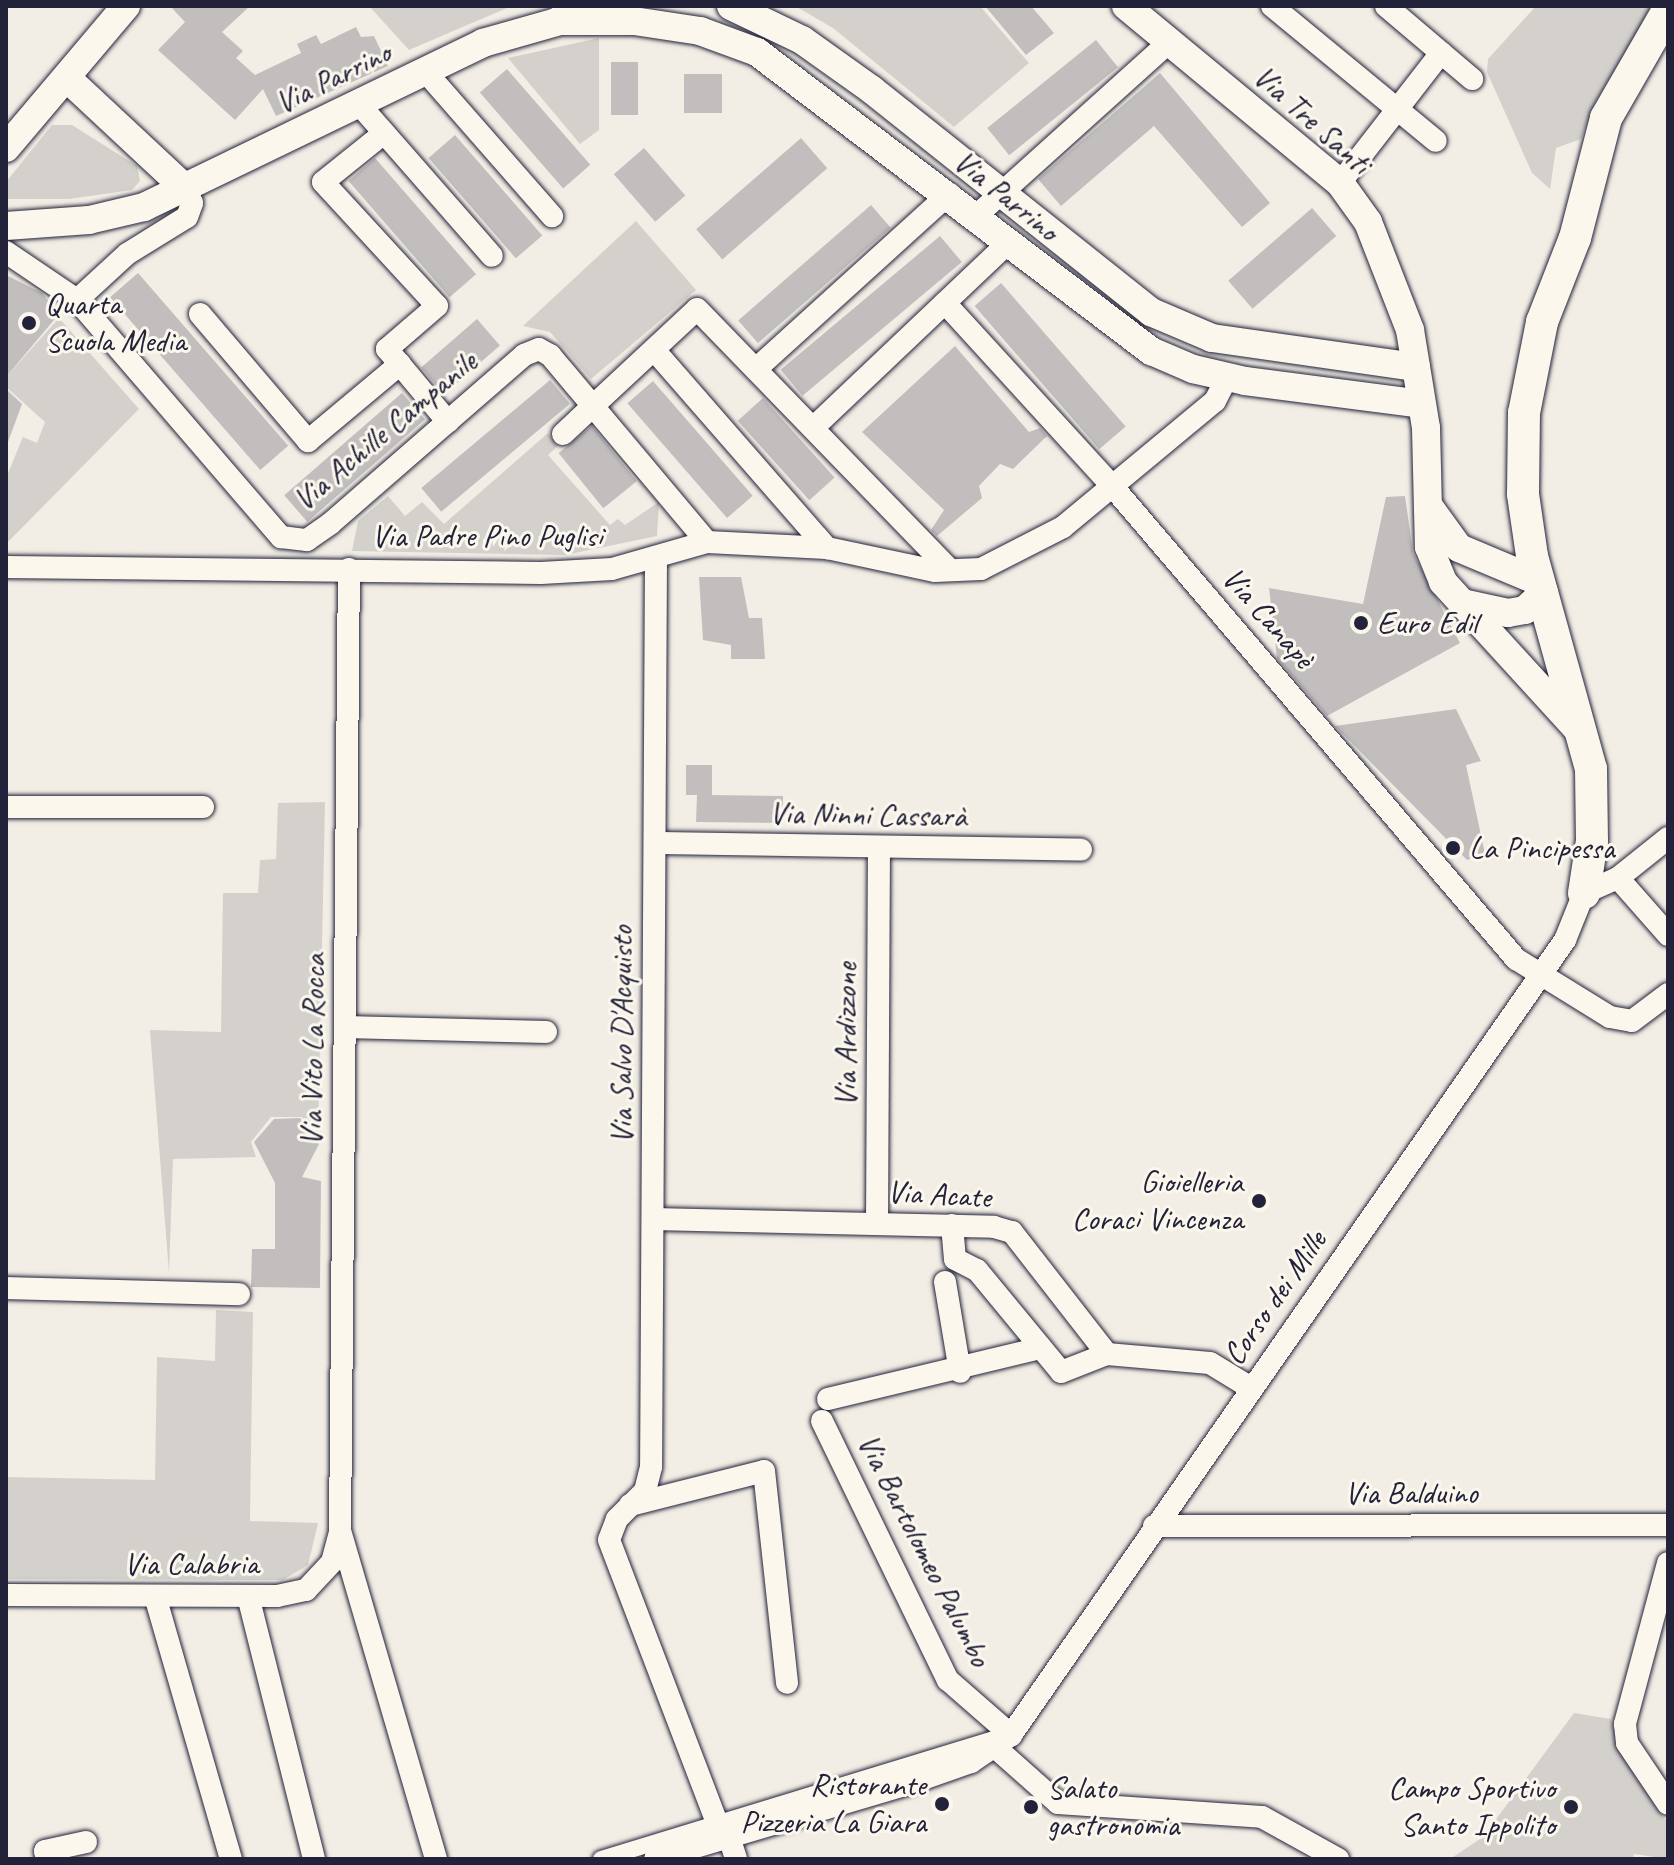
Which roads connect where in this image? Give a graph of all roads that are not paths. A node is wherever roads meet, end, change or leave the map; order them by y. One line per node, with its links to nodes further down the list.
1 (126, 6): 14 (street)
2 (618, 6): 9 (street, Via Parrino)
3 (731, 6): 23 (street, Via Parrino)
4 (1126, 6): 10 (street, Via Tre Santi)
5 (1272, 6): 16 (street)
6 (1386, 6): 11 (street)
7 (1668, 10): 45 (main road)
8 (649, 14): 9 (street, Via Parrino); 22 (street, Via Parrino)
9 (558, 21): 12 (street, Via Parrino)
10 (1169, 42): 20 (street, Via Tre Santi); 23 (street)
11 (1441, 53): 13 (street); 16 (street)
12 (425, 71): 15 (street, Via Parrino); 24 (street)
13 (1472, 79)
14 (69, 80): 19 (street); 21 (street)
15 (358, 103): 17 (street); 21 (street, Via Parrino)
16 (1397, 110): 18 (street); 20 (street)
17 (384, 133): 29 (street); 34 (street)
18 (1436, 141)
19 (6, 148)
20 (1340, 183): 35 (street, Via Tre Santi)
21 (185, 188): 26 (street, Via Parrino); 30 (street)
22 (949, 194): 25 (street, Via Parrino); 36 (street)
23 (1000, 194): 25 (street); 35 (street, Via Parrino)
24 (552, 216)
25 (976, 216): 27 (street, Via Parrino)
26 (6, 226)
27 (1009, 242): 31 (street); 37 (street, Via Parrino)
28 (6, 252): 30 (street, Via Achille Campanile)
29 (492, 256)
30 (77, 300): 40 (street, Via Achille Campanile)
31 (945, 303): 41 (street); 43 (street, Via Canapè)
32 (200, 314): 34 (street)
33 (655, 351): 36 (street); 39 (street); 47 (street)
34 (400, 364): 40 (street)
35 (1416, 367): 38 (street, Via Tre Santi)
36 (756, 369): 41 (street)
37 (1227, 377): 38 (street, Via Parrino); 43 (street, Via Padre Pino Puglisi)
38 (1422, 404): 44 (street, Via Tre Santi)
39 (593, 405): 40 (street, Via Achille Campanile); 42 (street); 46 (street)
40 (448, 422)
41 (813, 428): 52 (street)
42 (563, 434)
43 (1113, 487): 52 (street, Via Padre Pino Puglisi); 65 (street, Via Canapè)
44 (1430, 508): 48 (street); 54 (street, Via Tre Santi)
45 (1527, 520): 48 (street); 53 (main road)
46 (707, 542): 47 (street, Via Padre Pino Puglisi); 49 (street, Via Padre Pino Puglisi)
47 (827, 548): 52 (street, Via Padre Pino Puglisi)
48 (1481, 554): 53 (street)
49 (656, 557): 51 (street, Via Padre Pino Puglisi); 59 (street, Via Salvo D'Acquisto)
50 (6, 567): 51 (street, Via Padre Pino Puglisi)
51 (349, 569): 67 (street, Via Vito La Rocca)
52 (950, 570)
53 (1542, 587): 54 (street); 55 (main road)
54 (1461, 602): 55 (street, Via Tre Santi)
55 (1580, 732): 63 (main road)
56 (6, 807): 57 (street)
57 (203, 807)
58 (1668, 838): 62 (street)
59 (655, 843): 60 (street, Via Ninni Cassarà); 69 (street, Via Salvo D'Acquisto)
60 (879, 847): 61 (street, Via Ninni Cassarà); 70 (street, Via Ardizzone)
61 (1081, 850)
62 (1618, 878): 63 (street); 64 (street)
63 (1584, 893): 65 (street, Corso dei Mille)
64 (1668, 935)
65 (1539, 976): 66 (street, Via Canapè); 78 (street, Corso dei Mille)
66 (1668, 994)
67 (345, 1027): 68 (street); 84 (street, Via Vito La Rocca)
68 (546, 1032)
69 (653, 1219): 70 (street, Via Acate); 81 (street, Via Salvo D'Acquisto)
70 (877, 1224): 71 (street, Via Acate)
71 (952, 1225): 75 (street); 76 (street, Via Acate)
72 (945, 1282): 77 (street)
73 (6, 1288): 74 (street)
74 (239, 1294)
75 (1041, 1348): 76 (street); 77 (street)
76 (1107, 1354): 78 (street)
77 (960, 1372): 79 (street)
78 (1251, 1388): 83 (street, Corso dei Mille)
79 (828, 1399)
80 (822, 1421): 90 (street, Via Bartolomeo Palumbo)
81 (629, 1506): 89 (street); 92 (street, Via Salvo D'Acquisto)
82 (1668, 1525): 83 (street, Via Balduino)
83 (1154, 1526): 90 (street, Corso dei Mille)
84 (340, 1533): 88 (street, Via Calabria); 97 (street)
85 (1668, 1563): 91 (street)
86 (6, 1595): 87 (street, Via Calabria)
87 (155, 1596): 88 (street, Via Calabria); 94 (street)
88 (248, 1596): 96 (street)
89 (787, 1683)
90 (1003, 1742): 92 (street); 101 (street, Via Bartolomeo Palumbo)
91 (1668, 1804)
92 (723, 1833): 98 (street); 99 (street); 100 (street, Via Salvo D'Acquisto)
93 (86, 1842): 95 (street)
94 (228, 1858)
95 (47, 1859)
96 (314, 1859)
97 (436, 1859)
98 (601, 1859)
99 (655, 1859)
100 (736, 1859)
101 (1338, 1859)

